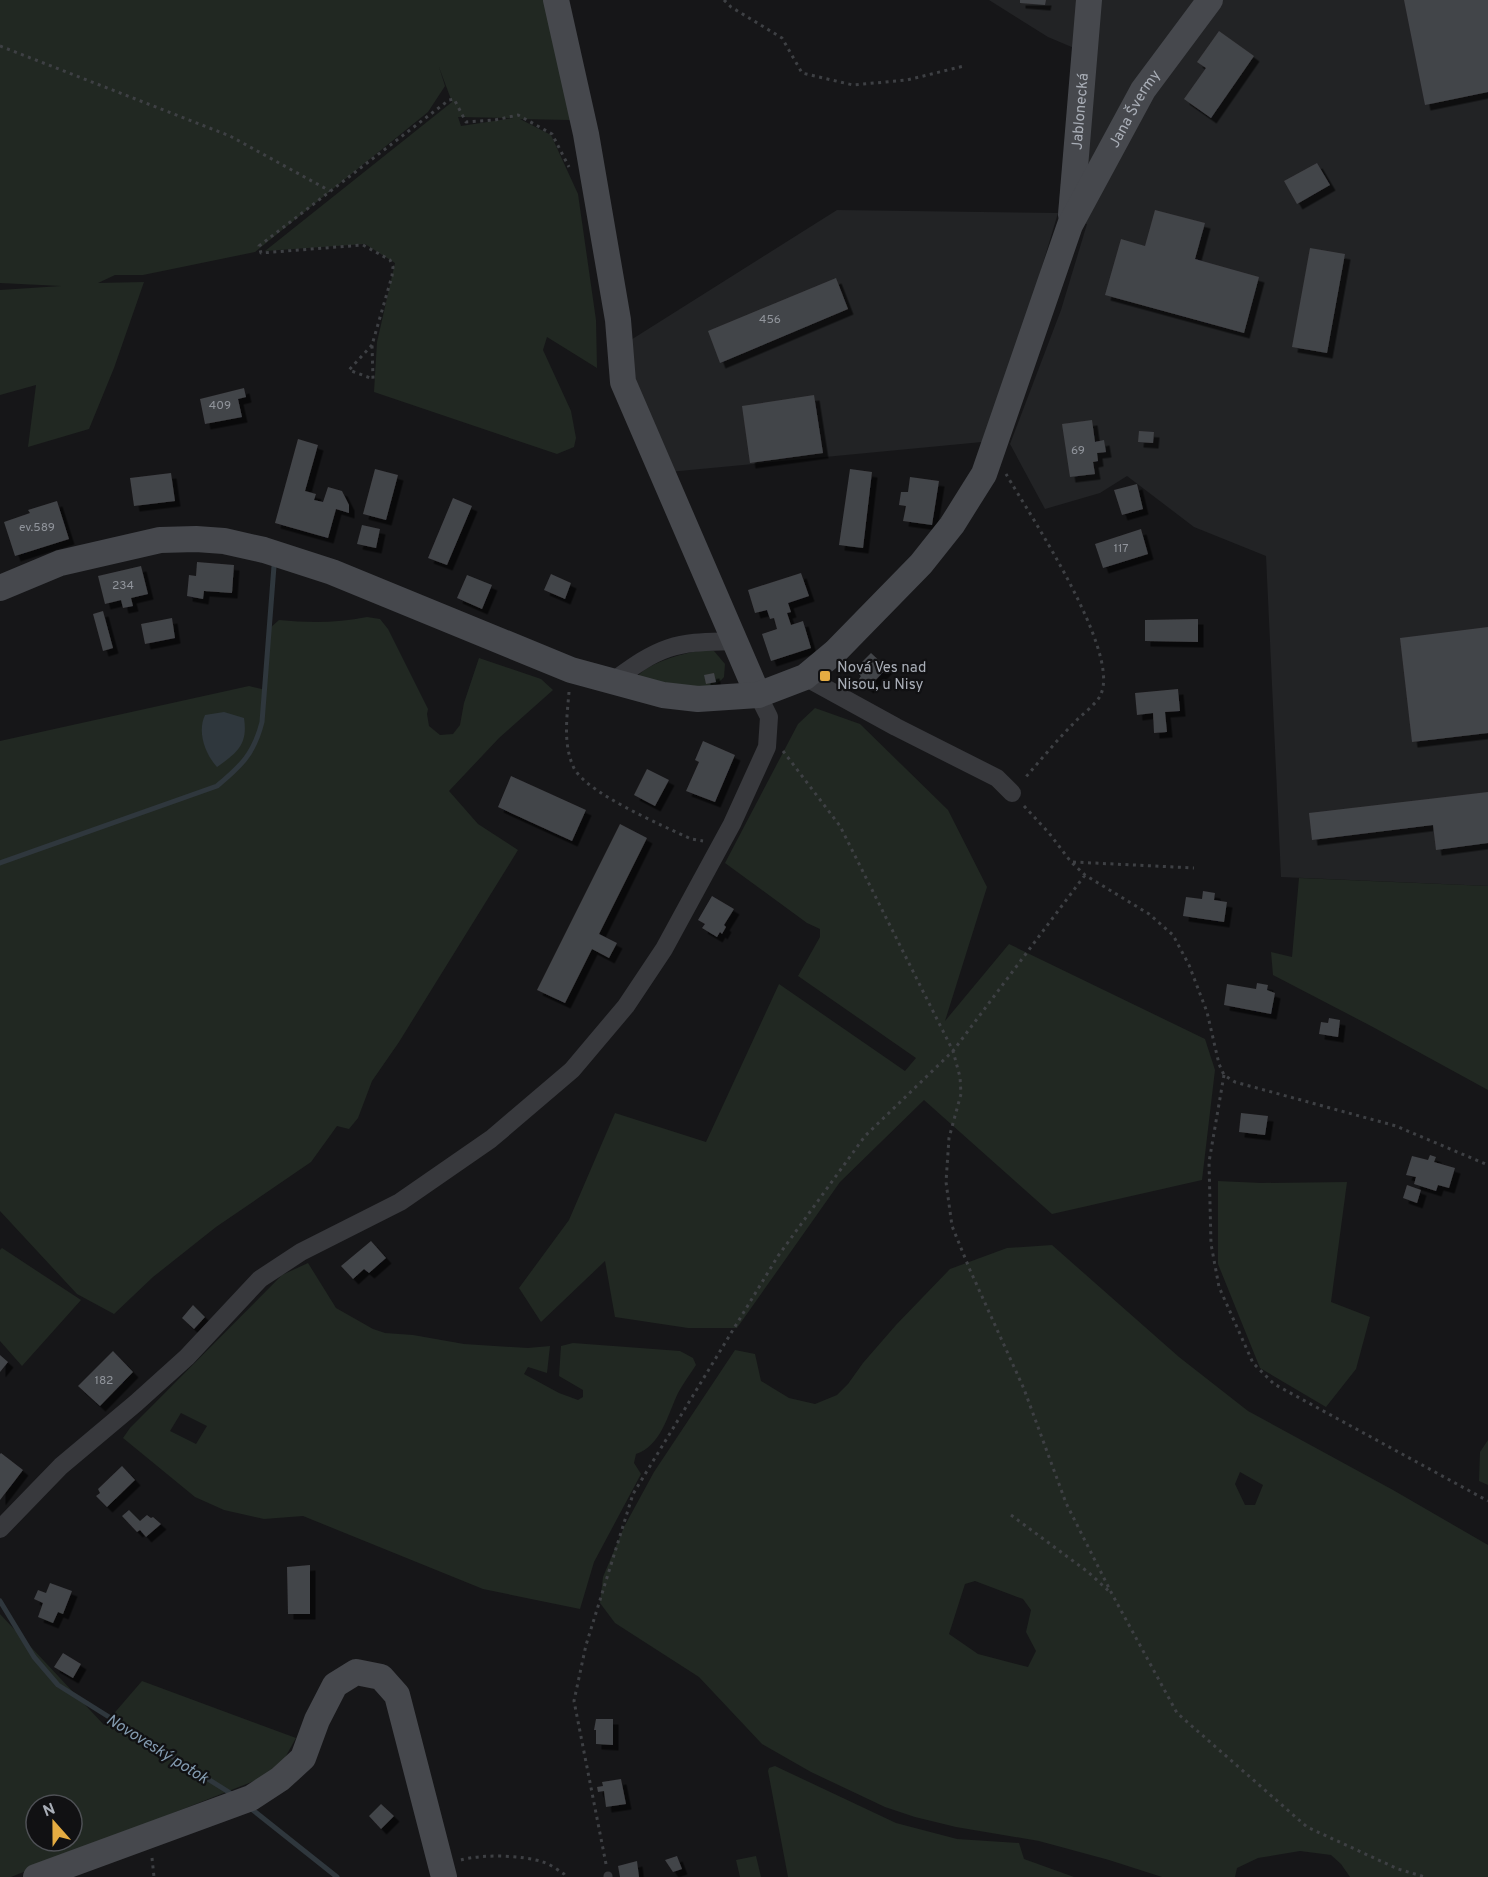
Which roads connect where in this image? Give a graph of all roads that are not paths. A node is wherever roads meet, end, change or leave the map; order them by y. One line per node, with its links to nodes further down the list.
1 (556, 0): 6 (street)
2 (1089, 0): 4 (street, Jablonecká)
3 (1210, 0): 4 (street, Jana Švermy)
4 (1070, 225): 7 (street)
5 (0, 588): 8 (street)
6 (734, 641): 8 (street); 9 (street)
7 (805, 677): 9 (street); 10 (street)
8 (613, 681): 9 (street)
9 (758, 695): 11 (street)
10 (1012, 793)
11 (0, 1529)
12 (443, 1872): 13 (street)
13 (36, 1877)

